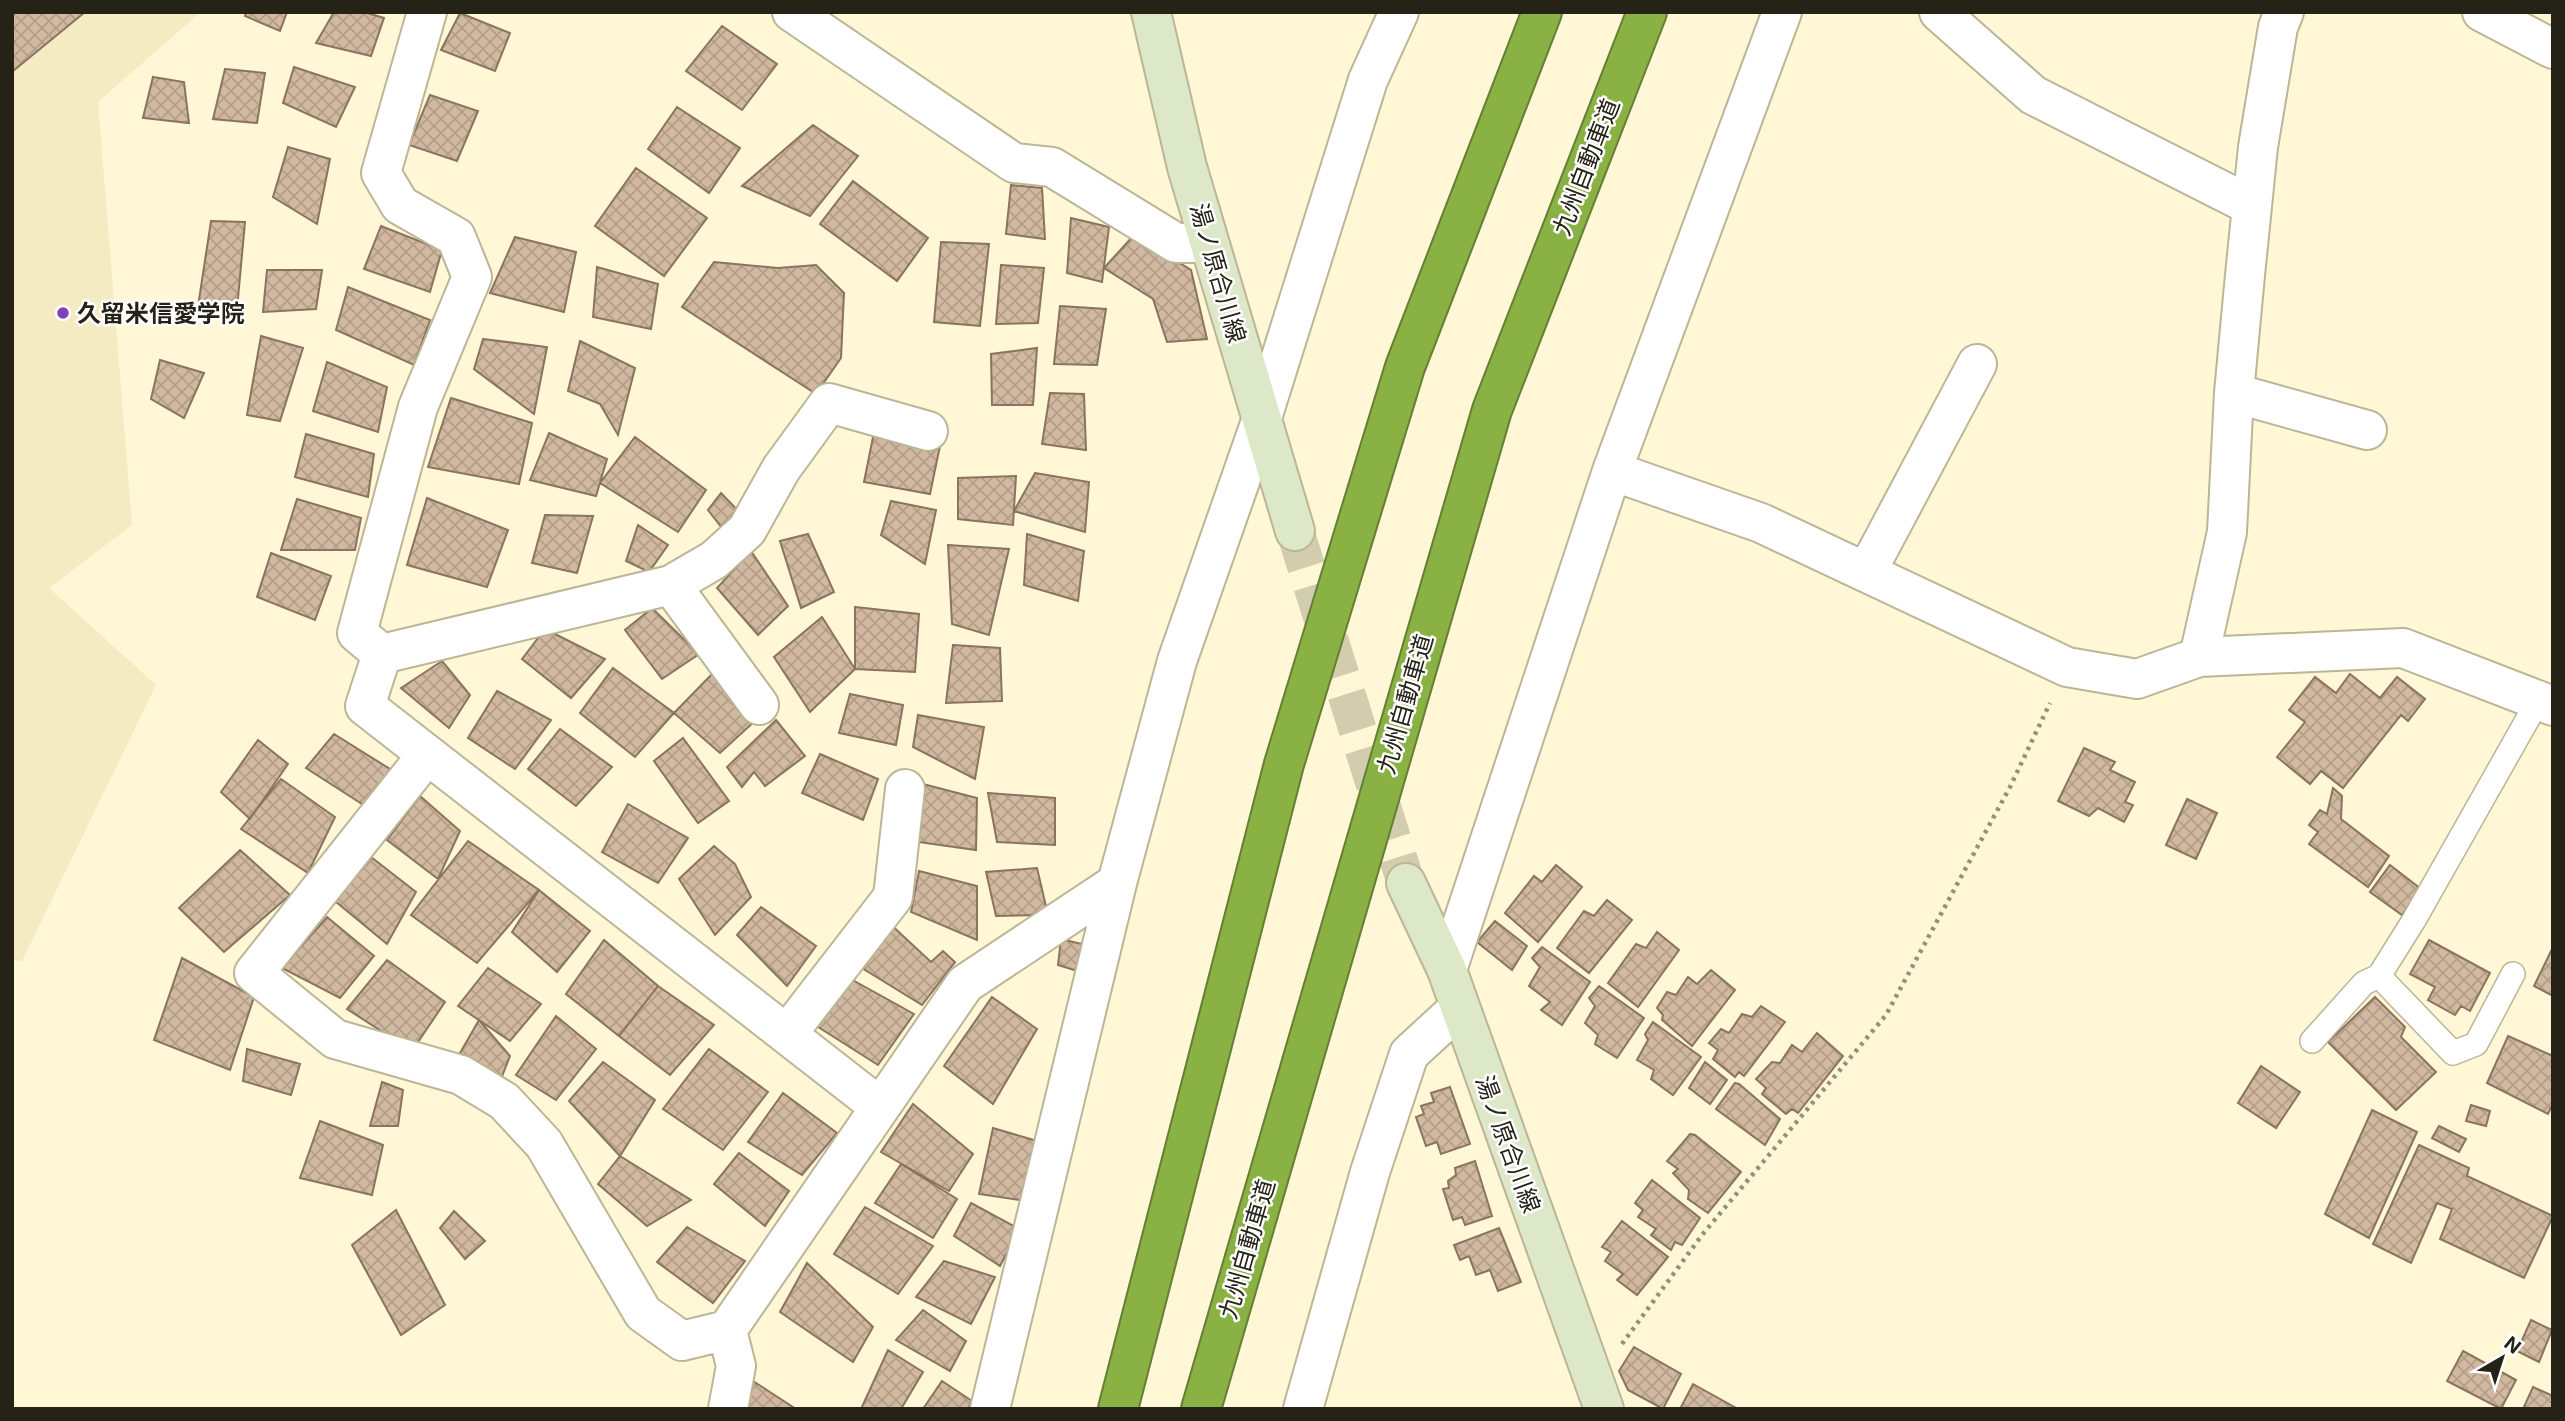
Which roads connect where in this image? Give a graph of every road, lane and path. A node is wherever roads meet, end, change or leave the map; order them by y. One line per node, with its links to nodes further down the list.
1 (427, 12): 23 (street)
2 (792, 12): 13 (street)
3 (1151, 12): 13 (main road, 湯ノ原合川線)
4 (1399, 12): 16 (street)
5 (1542, 12): 43 (highway)
6 (1647, 12): 44 (highway, 九州自動車道)
7 (1782, 12): 19 (street)
8 (1939, 12): 12 (street)
9 (2284, 12): 12 (street)
10 (2482, 12): 11 (street)
11 (2553, 49)
12 (2252, 206): 15 (street)
13 (1209, 243): 16 (main road, 湯ノ原合川線)
14 (1977, 364): 21 (street)
15 (2234, 393): 17 (street); 24 (street)
16 (1261, 421): 20 (main road, 湯ノ原合川線); 30 (street)
17 (2367, 430)
18 (928, 431): 22 (street)
19 (1612, 471): 21 (street); 32 (street)
20 (1295, 531)
21 (1867, 572): 25 (street)
22 (671, 585): 23 (street); 27 (street)
23 (382, 654): 28 (street)
24 (2199, 657): 25 (street); 26 (street)
25 (2067, 667): 40 (path)
26 (2545, 703): 34 (lane)
27 (759, 705)
28 (427, 755): 36 (street); 39 (street)
29 (905, 789): 36 (street)
30 (1117, 883): 38 (street); 42 (street)
31 (1406, 883): 32 (main road, 湯ノ原合川線)
32 (1447, 970): 35 (main road, 湯ノ原合川線)
33 (2513, 974): 34 (lane)
34 (2379, 976): 37 (lane)
35 (1458, 1008): 40 (main road, 湯ノ原合川線); 45 (street)
36 (787, 1034): 38 (street)
37 (2312, 1041)
38 (880, 1107): 39 (street)
39 (727, 1330): 41 (street)
40 (1599, 1395)
41 (728, 1409)
42 (990, 1409)
43 (1118, 1409)
44 (1201, 1409)
45 (1303, 1409)

